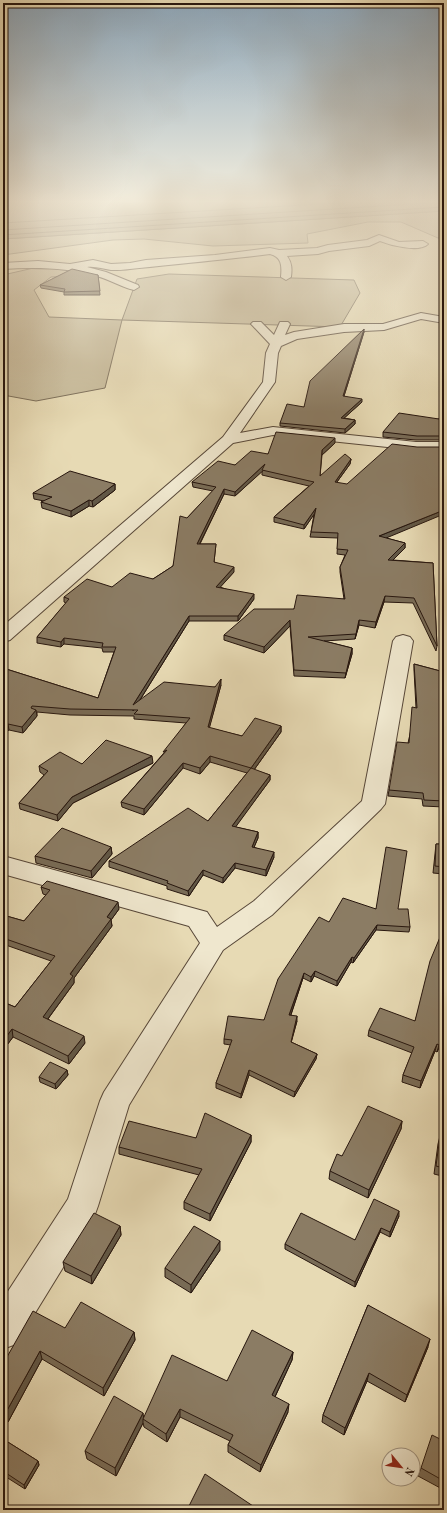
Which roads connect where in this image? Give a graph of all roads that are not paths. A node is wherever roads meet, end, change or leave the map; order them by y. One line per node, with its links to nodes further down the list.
1 (91, 271): 4 (street)
2 (286, 271): 3 (street)
3 (286, 277)
4 (134, 287)
5 (444, 320): 8 (street)
6 (257, 324): 8 (street)
7 (284, 324): 8 (street)
8 (276, 344): 9 (street)
9 (228, 440): 10 (street); 11 (street)
10 (444, 446)
11 (3, 636)
12 (403, 641): 14 (street)
13 (3, 866): 14 (street)
14 (214, 943): 15 (street)
15 (3, 1331)

